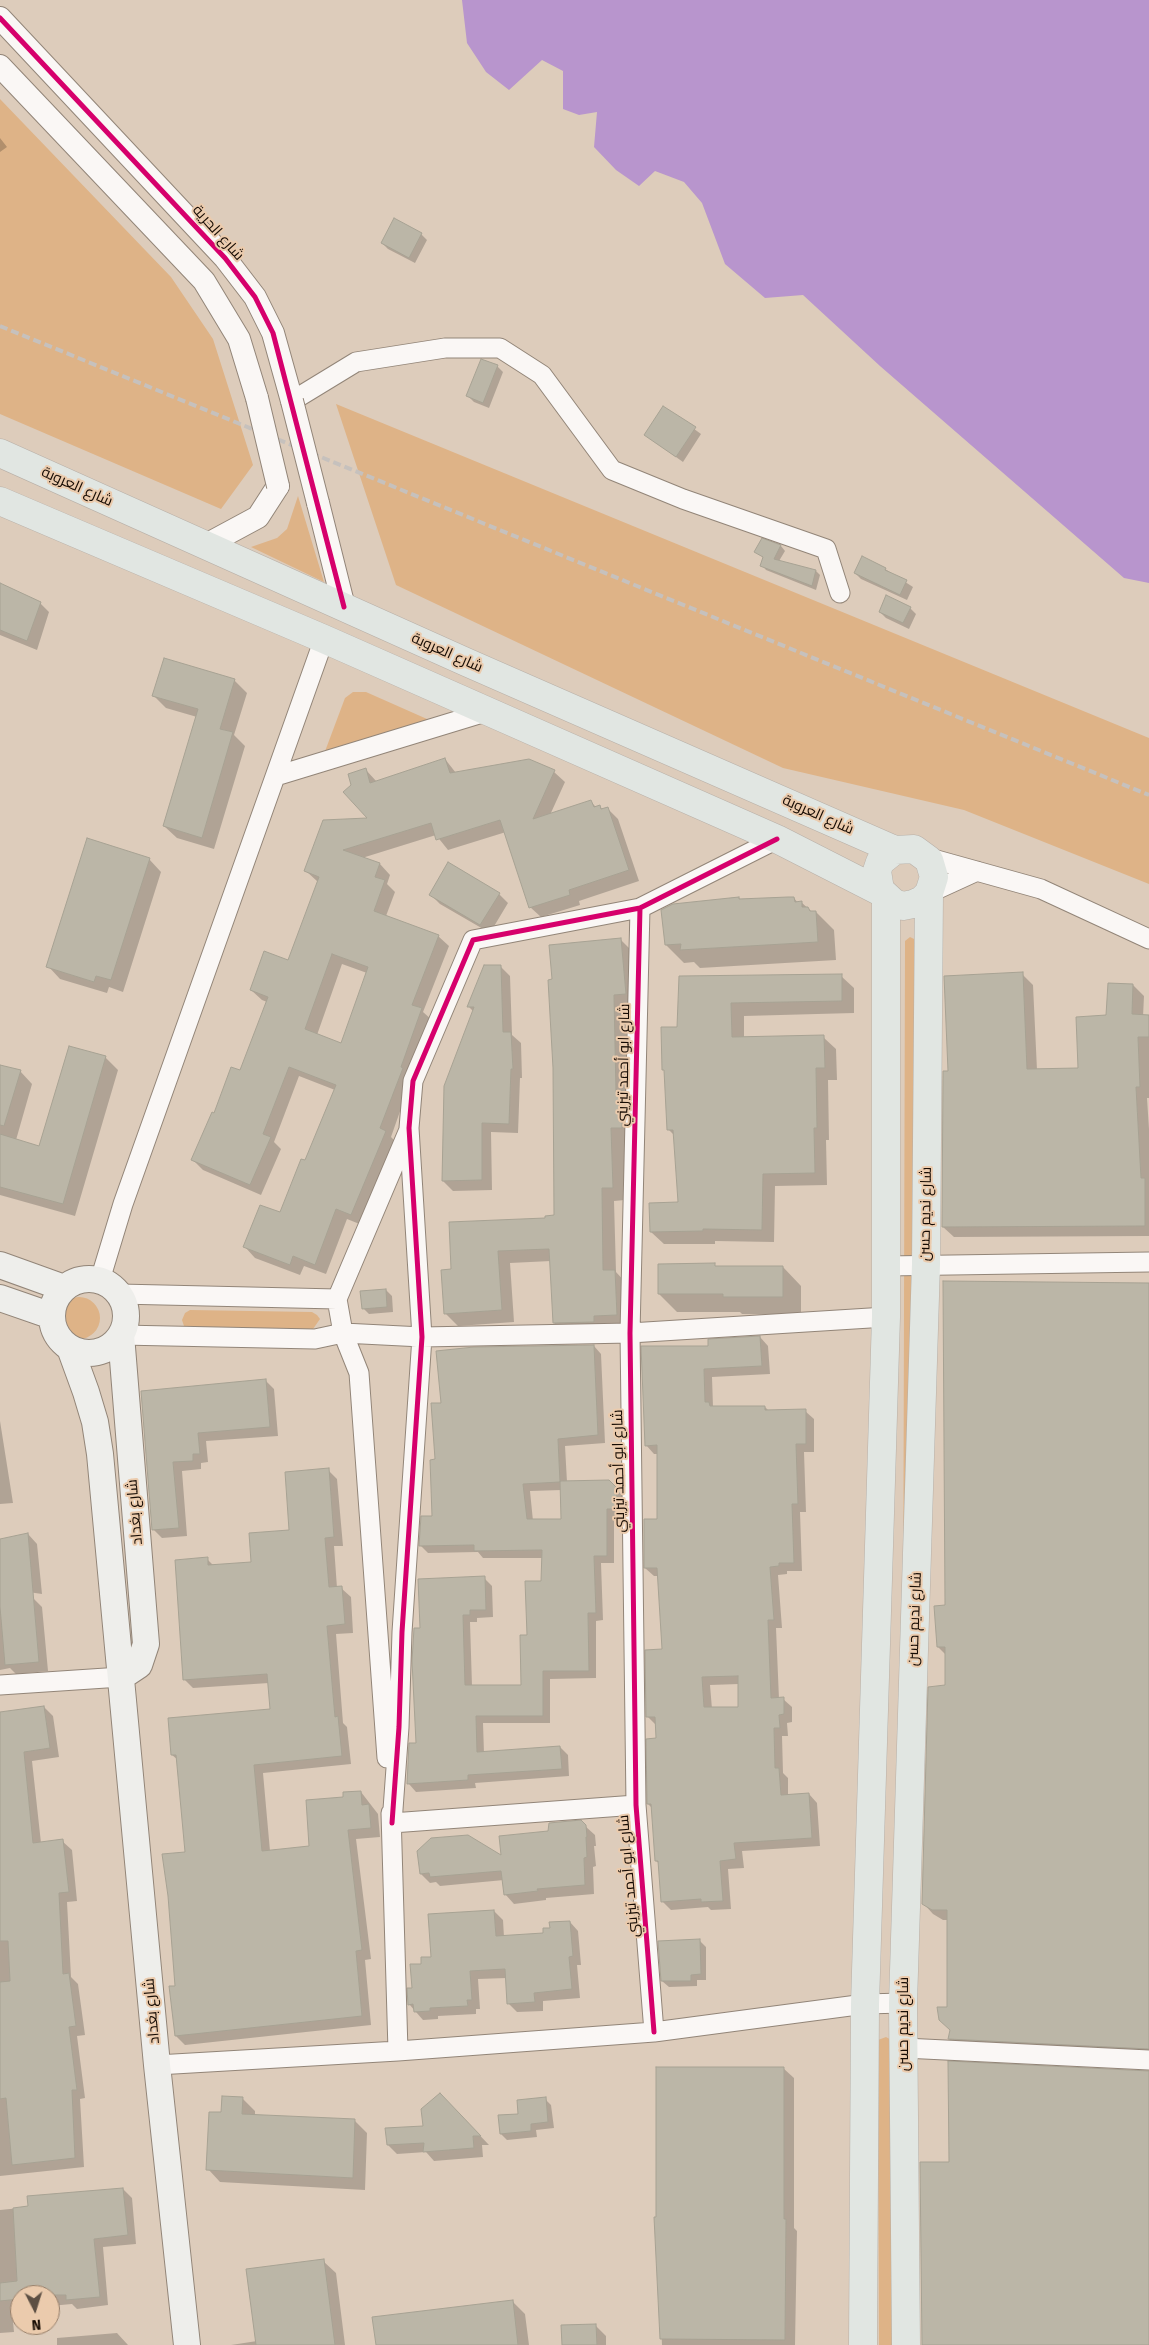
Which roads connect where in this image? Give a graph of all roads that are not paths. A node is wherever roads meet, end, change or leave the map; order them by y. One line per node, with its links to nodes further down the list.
1 (0, 18): 3 (street, شارع الحرية)
2 (0, 66): 6 (street, bridge)
3 (292, 401): 7 (street); 8 (street, شارع الحرية, bridge)
4 (0, 453): 6 (main road, شارع العروبة)
5 (0, 501): 9 (main road)
6 (206, 545): 8 (main road, شارع العروبة)
7 (840, 593)
8 (344, 607): 13 (main road, شارع العروبة)
9 (324, 639): 10 (main road); 11 (street)
10 (489, 711): 11 (street); 12 (main road)
11 (276, 776): 25 (street)
12 (778, 839): 17 (main road); 18 (street)
13 (895, 850): 14 (main road, شارع العروبة); 17 (main road)
14 (926, 857): 15 (street); 16 (main road)
15 (977, 871): 16 (street); 19 (street)
16 (929, 893): 17 (main road); 23 (main road, شارع نديم حسن)
17 (884, 895): 24 (main road)
18 (640, 908): 20 (street); 32 (street, شارع ابو أحمد تيزيني)
19 (1149, 939)
20 (409, 1128): 28 (street); 34 (street)
21 (1149, 1262): 23 (street)
22 (0, 1264): 26 (main road)
23 (926, 1264): 24 (street); 40 (main road, شارع نديم حسن)
24 (886, 1266): 30 (main road)
25 (110, 1287): 26 (main road); 28 (street); 33 (main road)
26 (64, 1288): 29 (main road)
27 (0, 1298): 29 (main road)
28 (337, 1299): 31 (street)
29 (52, 1316): 35 (main road)
30 (886, 1317): 32 (street); 41 (main road)
31 (343, 1333): 33 (street); 34 (street); 39 (street)
32 (630, 1333): 34 (street); 38 (street, شارع ابو أحمد تيزيني)
33 (121, 1335): 35 (main road); 36 (main road, شارع بغداد)
34 (422, 1337): 39 (street)
35 (70, 1348): 36 (main road, شارع بغداد)
36 (121, 1677): 37 (street); 46 (main road, شارع بغداد)
37 (0, 1685)
38 (636, 1805): 39 (street); 42 (street, شارع ابو أحمد تيزيني)
39 (392, 1823): 44 (street)
40 (903, 2003): 41 (street); 43 (main road, شارع نديم حسن)
41 (865, 2004): 42 (street); 48 (main road)
42 (654, 2032): 44 (street)
43 (904, 2048): 45 (street); 49 (main road, شارع نديم حسن)
44 (398, 2051): 46 (street)
45 (1149, 2060)
46 (157, 2065): 47 (main road, شارع بغداد)
47 (187, 2345)
48 (864, 2345)
49 (906, 2345)

